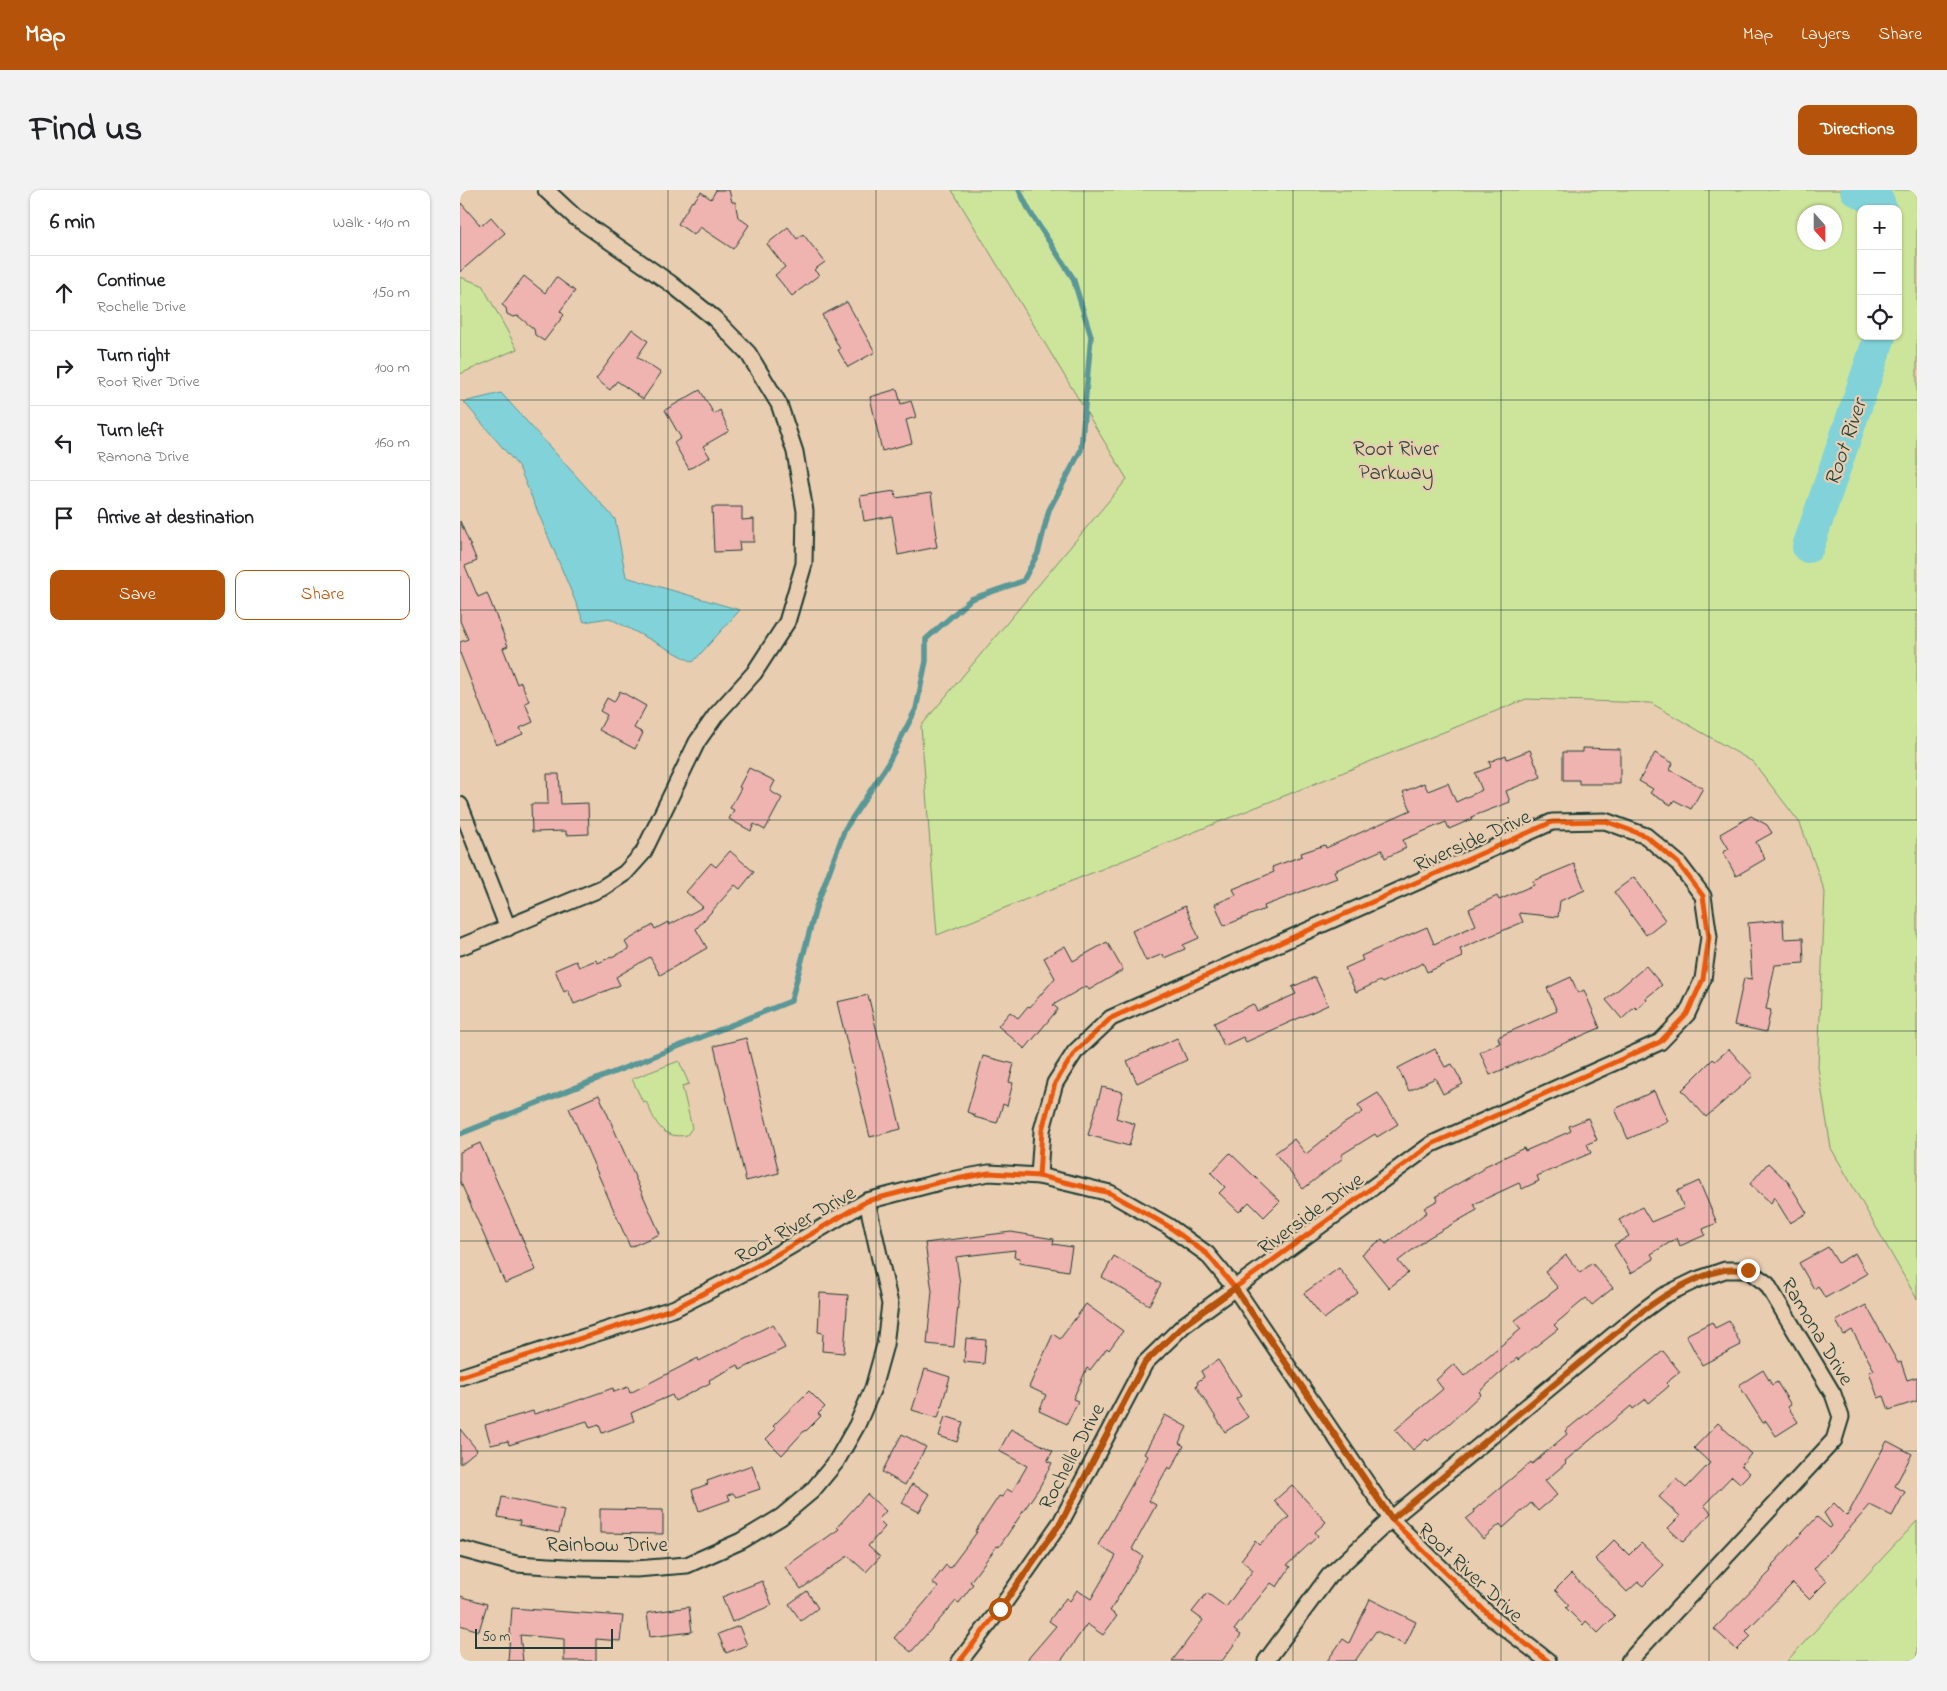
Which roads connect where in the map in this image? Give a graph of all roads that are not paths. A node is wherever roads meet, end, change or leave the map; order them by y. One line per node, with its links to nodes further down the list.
1 (546, 190): 3 (street)
2 (460, 805): 3 (street)
3 (508, 928): 4 (street)
4 (460, 947)
5 (1039, 1176): 6 (street, Root River Drive); 7 (street, Root River Drive); 7 (street, Riverside Drive)
6 (867, 1201): 8 (street, Root River Drive); 10 (street, Rainbow Drive)
7 (1235, 1288): 9 (street, Root River Drive); 11 (street, Rochelle Drive)
8 (460, 1377)
9 (1392, 1519): 12 (street); 13 (street, Root River Drive); 14 (street, Ramona Drive)
10 (460, 1549)
11 (960, 1661)
12 (1266, 1661)
13 (1548, 1661)
14 (1629, 1661)

